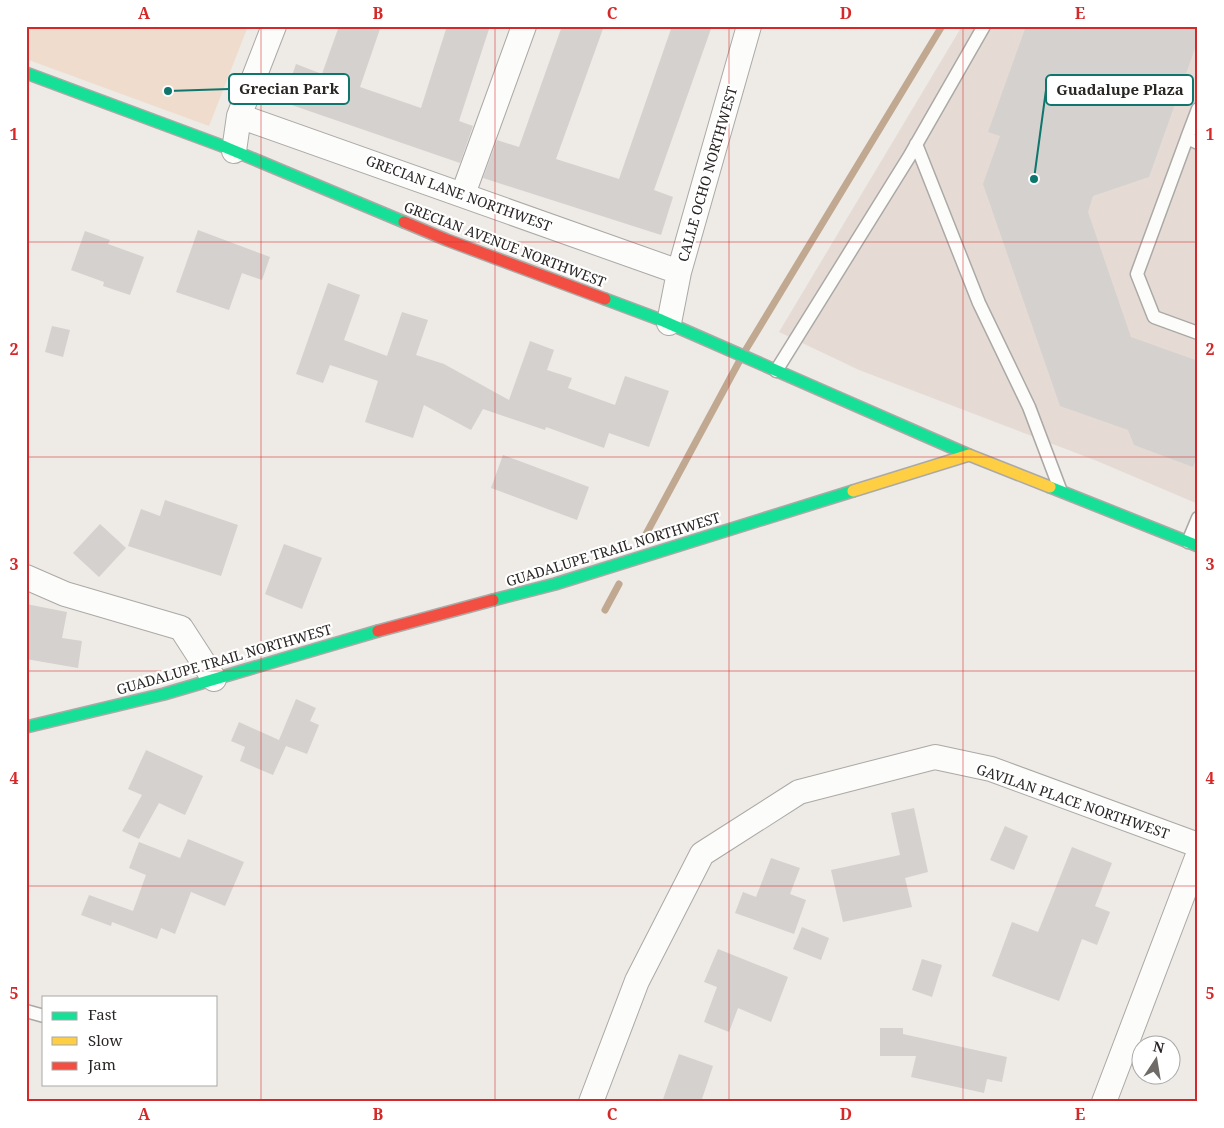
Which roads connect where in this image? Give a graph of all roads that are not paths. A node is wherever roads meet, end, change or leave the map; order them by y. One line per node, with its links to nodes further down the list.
1 (274, 26): 7 (street)
2 (524, 26): 11 (street)
3 (748, 26): 12 (street, CALLE OCHO NORTHWEST)
4 (984, 26): 9 (lane)
5 (26, 73): 10 (street, GRECIAN AVENUE NORTHWEST)
6 (1198, 109): 8 (lane)
7 (239, 116): 10 (street); 11 (street, GRECIAN LANE NORTHWEST)
8 (1192, 140): 14 (lane)
9 (916, 144): 15 (lane); 17 (lane)
10 (234, 151): 13 (street, GRECIAN AVENUE NORTHWEST)
11 (462, 194): 12 (street, GRECIAN LANE NORTHWEST)
12 (679, 272): 13 (street, CALLE OCHO NORTHWEST)
13 (668, 323): 15 (street, GRECIAN AVENUE NORTHWEST)
14 (1198, 333)
15 (776, 371): 16 (street, GRECIAN AVENUE NORTHWEST)
16 (969, 455): 17 (street); 21 (street, GUADALUPE TRAIL NORTHWEST)
17 (1060, 492): 19 (street)
18 (1198, 518): 19 (lane)
19 (1193, 544)
20 (26, 577): 21 (street)
21 (214, 679): 22 (street, GUADALUPE TRAIL NORTHWEST)
22 (26, 727)
23 (1198, 845): 27 (street, GAVILAN PLACE NORTHWEST)
24 (1198, 855): 28 (street)
25 (26, 1011): 26 (lane)
26 (42, 1015)
27 (591, 1102)
28 (1104, 1102)

